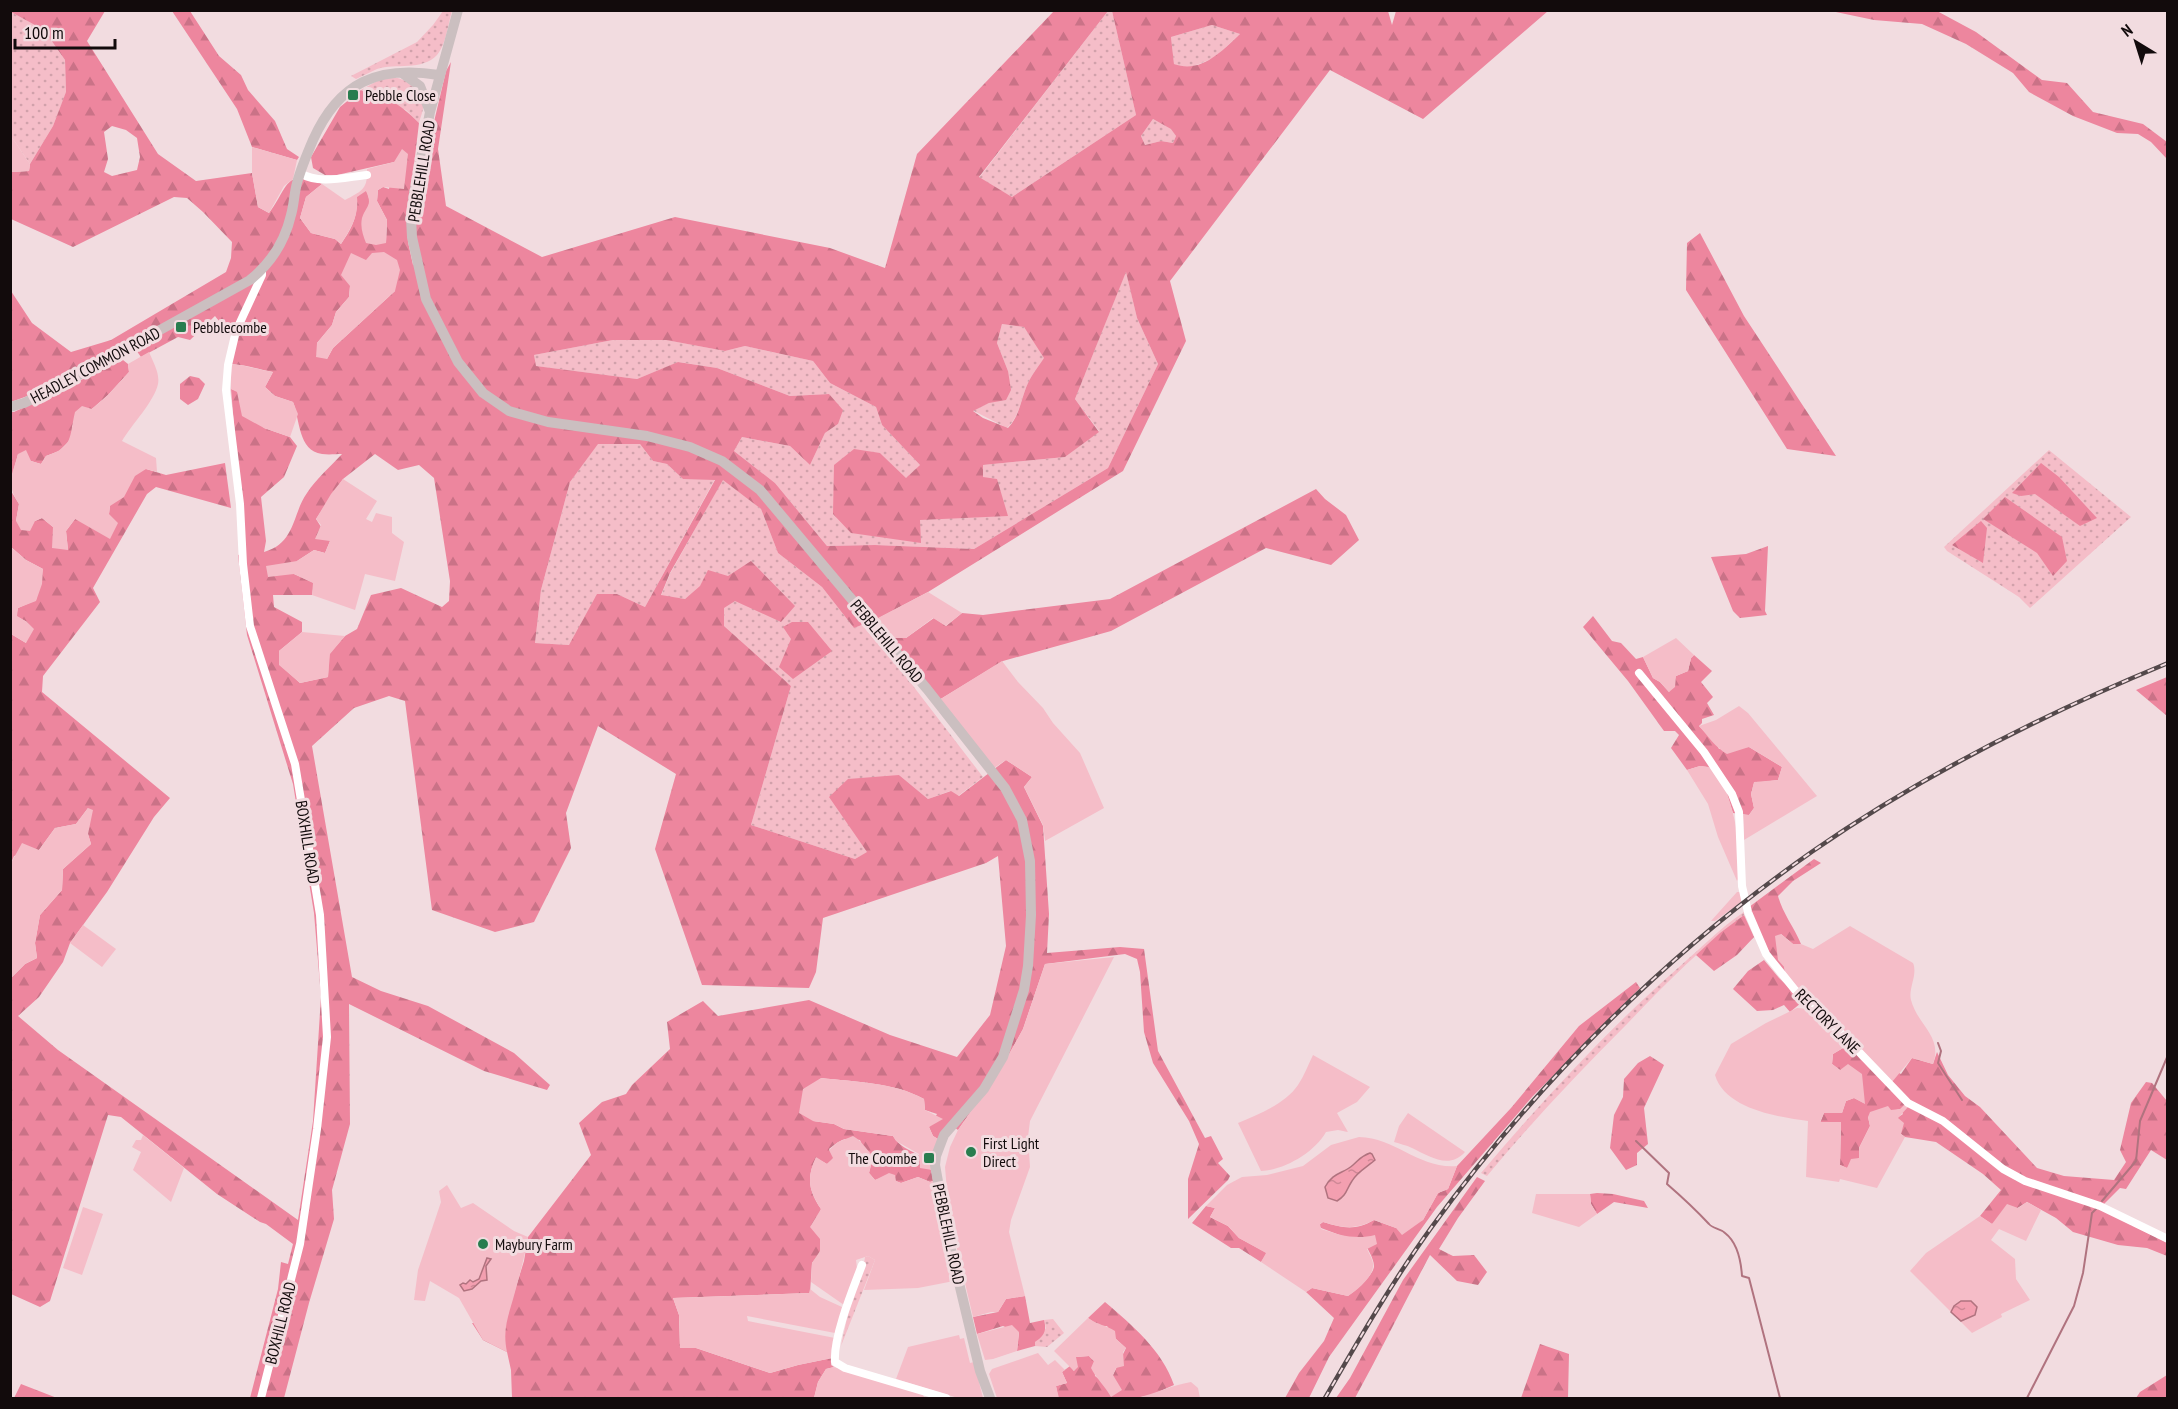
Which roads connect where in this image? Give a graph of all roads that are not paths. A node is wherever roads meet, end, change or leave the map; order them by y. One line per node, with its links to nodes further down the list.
1 (458, 10): 3 (main road, PEBBLEHILL ROAD)
2 (400, 71): 3 (main road, HEADLEY COMMON ROAD); 4 (main road); 5 (main road, HEADLEY COMMON ROAD)
3 (439, 75): 4 (main road, PEBBLEHILL ROAD)
4 (430, 112): 16 (main road, PEBBLEHILL ROAD)
5 (300, 173): 6 (street); 7 (main road, HEADLEY COMMON ROAD)
6 (367, 175)
7 (262, 270): 8 (main road, HEADLEY COMMON ROAD); 9 (street, BOXHILL ROAD)
8 (242, 285): 9 (street); 10 (main road, HEADLEY COMMON ROAD)
9 (254, 292): 14 (street, BOXHILL ROAD)
10 (10, 407)
11 (1639, 673): 12 (street, RECTORY LANE)
12 (2168, 1239)
13 (862, 1265): 15 (street)
14 (261, 1398)
15 (946, 1398)
16 (990, 1398)

